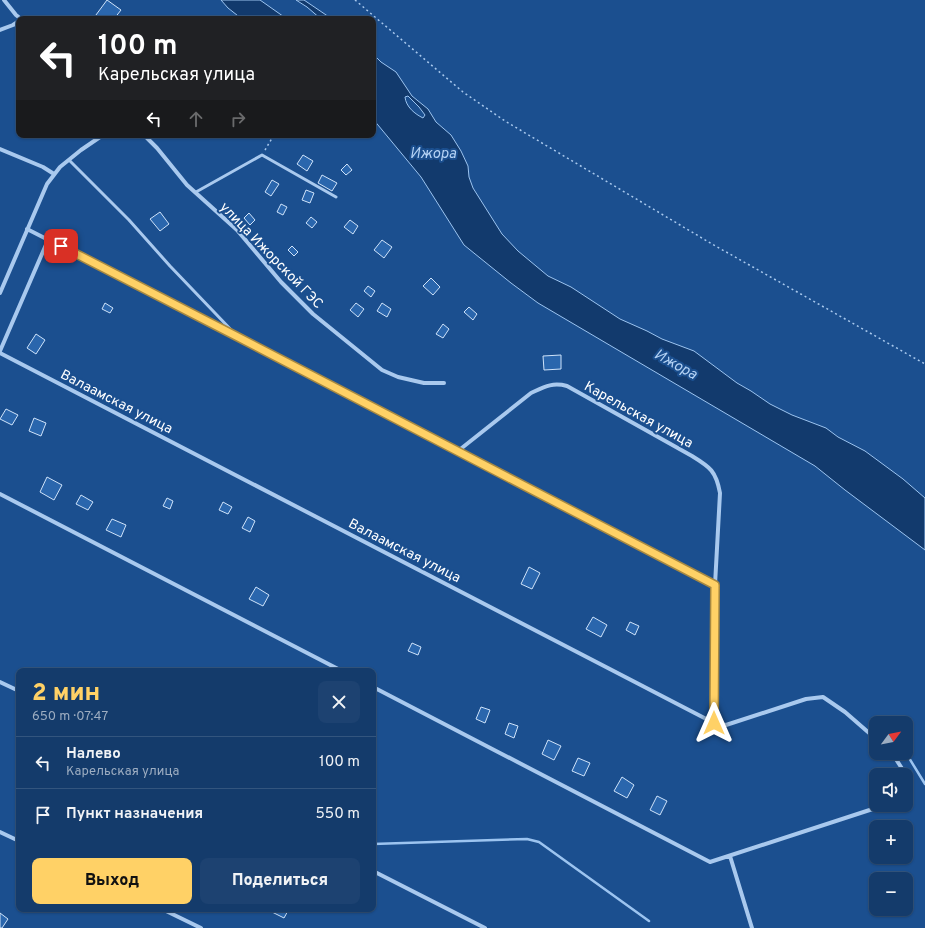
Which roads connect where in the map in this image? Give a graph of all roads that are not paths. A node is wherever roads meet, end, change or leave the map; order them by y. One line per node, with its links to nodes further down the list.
1 (4, 0): 2 (street)
2 (17, 16)
3 (16, 23): 4 (street)
4 (0, 30)
5 (99, 138): 8 (street)
6 (147, 138): 10 (street, улица Ижорской ГЭС)
7 (0, 149): 9 (street)
8 (69, 160): 9 (street); 15 (lane)
9 (54, 174): 12 (street)
10 (196, 192): 11 (lane); 17 (street, улица Ижорской ГЭС)
11 (336, 197)
12 (27, 229): 13 (street); 14 (street)
13 (48, 240): 15 (street); 16 (street, Валаамская улица)
14 (0, 293)
15 (236, 336): 18 (street)
16 (0, 352): 25 (street, Валаамская улица)
17 (444, 383)
18 (458, 451): 20 (street); 20 (street, Карельская улица)
19 (0, 494): 21 (street)
20 (715, 585): 25 (street, Карельская улица)
21 (336, 668)
22 (0, 682): 24 (street)
23 (376, 689): 30 (street)
24 (16, 690)
25 (714, 723): 26 (street, Валаамская улица)
26 (869, 733)
27 (869, 810): 30 (street)
28 (0, 832): 29 (street)
29 (16, 840)
30 (730, 856): 35 (street)
31 (376, 873): 34 (street)
32 (168, 912): 33 (street)
33 (202, 928)
34 (485, 928)
35 (752, 928)

